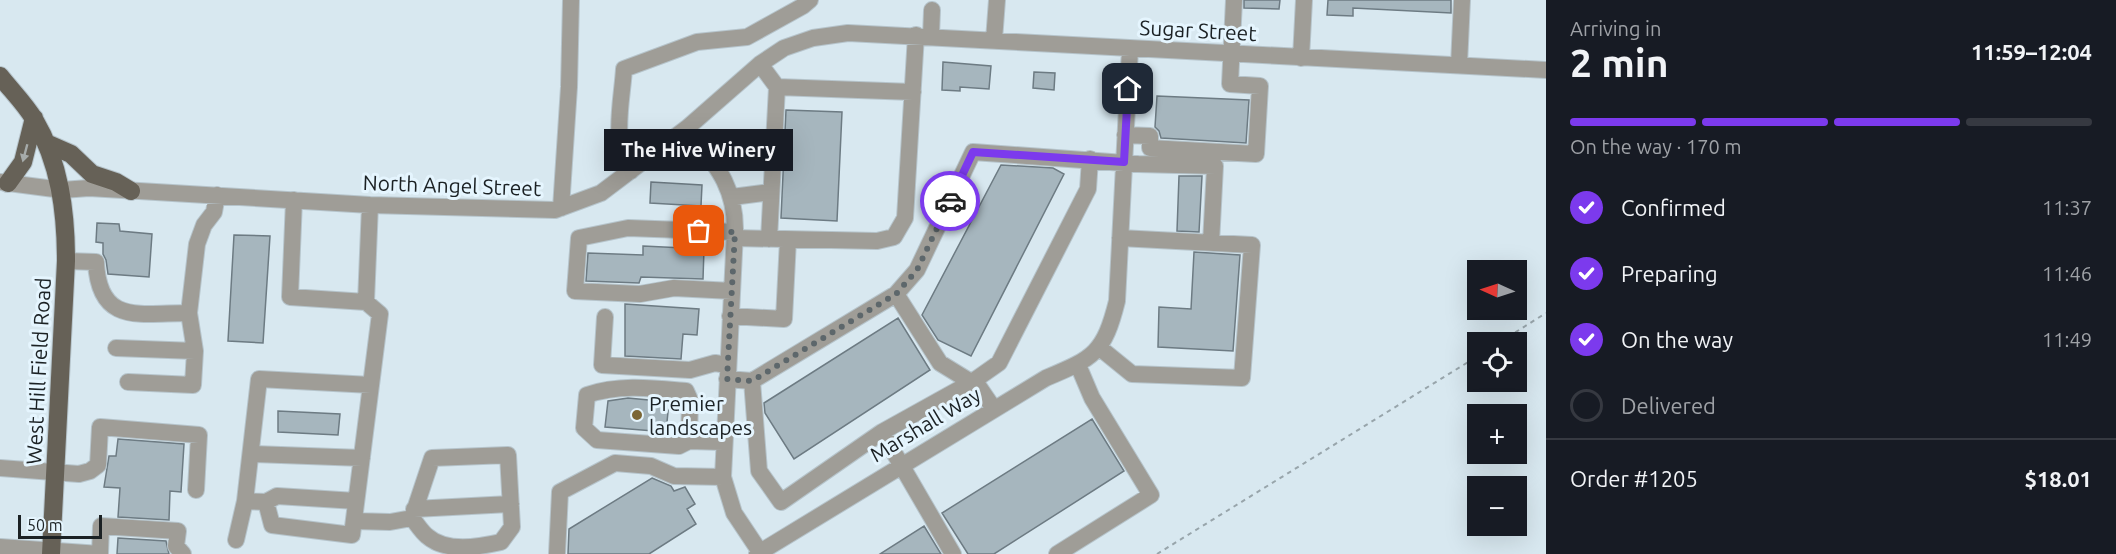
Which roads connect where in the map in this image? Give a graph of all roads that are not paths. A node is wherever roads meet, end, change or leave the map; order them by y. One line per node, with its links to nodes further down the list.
1 (571, 0): 37 (street)
2 (810, 0): 28 (street)
3 (997, 0): 12 (street)
4 (1234, 0): 14 (street)
5 (1305, 0): 15 (street)
6 (1462, 0): 9 (street)
7 (1473, 0): 9 (street)
8 (932, 10): 11 (street)
9 (1461, 30): 17 (street)
10 (848, 33): 11 (street, Sugar Street); 16 (street, North Angel Street)
11 (923, 36): 12 (street, Sugar Street); 21 (street)
12 (994, 40): 13 (street, Sugar Street)
13 (1130, 49): 14 (street, Sugar Street); 24 (street, Marshall Way)
14 (1232, 54): 15 (street, Sugar Street); 24 (street)
15 (1301, 58): 17 (street, Sugar Street)
16 (760, 64): 20 (street); 23 (street, North Angel Street)
17 (1459, 65): 18 (street, Sugar Street)
18 (1546, 70)
19 (0, 76): 22 (main road, West Hill Field Road)
20 (777, 87): 21 (street); 32 (street)
21 (913, 92): 41 (street)
22 (34, 118): 25 (main road, West Hill Field Road); 29 (main road, one-way to 29)
23 (687, 128): 28 (street, North Angel Street); 34 (street)
24 (1125, 135): 27 (street, Marshall Way)
25 (46, 143): 30 (main road, West Hill Field Road); 31 (main road)
26 (1090, 159): 27 (street); 45 (street); 57 (street)
27 (1124, 162): 39 (street, Marshall Way); 42 (street)
28 (631, 171): 37 (street, North Angel Street)
29 (4, 183): 30 (street, North Angel Street)
30 (62, 190): 31 (street, North Angel Street); 43 (main road, West Hill Field Road)
31 (131, 191): 33 (street, North Angel Street)
32 (771, 192): 34 (street); 40 (street)
33 (217, 195): 35 (street, North Angel Street); 47 (street)
34 (732, 197): 38 (street)
35 (294, 200): 36 (street, North Angel Street); 46 (street)
36 (370, 205): 37 (street, North Angel Street); 46 (street)
37 (561, 208)
38 (734, 235): 40 (street); 44 (street); 44 (street)
39 (1120, 238): 42 (street); 51 (street, Marshall Way)
40 (768, 239): 41 (street)
41 (788, 240): 48 (street)
42 (1211, 243): 51 (street)
43 (66, 261): 47 (street); 67 (main road, West Hill Field Road)
44 (732, 291): 48 (street)
45 (896, 294): 55 (street); 57 (street)
46 (366, 302): 58 (street)
47 (189, 313): 52 (street)
48 (730, 316): 54 (street)
49 (605, 317): 54 (street)
50 (116, 348): 52 (street)
51 (1100, 348): 53 (street, Marshall Way)
52 (195, 351): 56 (street)
53 (1078, 365): 59 (street, Marshall Way); 84 (street)
54 (727, 372): 55 (street); 62 (street)
55 (752, 381): 60 (street)
56 (128, 382)
57 (972, 382): 59 (street); 60 (street)
58 (371, 385): 63 (street); 64 (street)
59 (994, 409): 65 (street, Marshall Way)
60 (882, 432): 65 (street)
61 (689, 441): 61 (street); 62 (street)
62 (723, 442): 68 (street)
63 (251, 454): 64 (street); 70 (street)
64 (362, 458): 71 (street)
65 (902, 464): 79 (street, Marshall Way); 83 (street)
66 (0, 468): 67 (street)
67 (56, 472): 69 (street); 78 (main road, West Hill Field Road)
68 (723, 477): 79 (street); 82 (street)
69 (196, 490)
70 (246, 501): 72 (street); 76 (street)
71 (356, 501): 72 (street); 75 (street)
72 (266, 502): 75 (street)
73 (511, 504): 74 (street); 74 (street); 74 (street)
74 (413, 514): 75 (street)
75 (354, 521)
76 (236, 540)
77 (0, 547): 78 (street)
78 (51, 553): 80 (street)
79 (758, 553)
80 (100, 554): 81 (street)
81 (183, 554)
82 (557, 554)
83 (953, 554)
84 (1057, 554)

